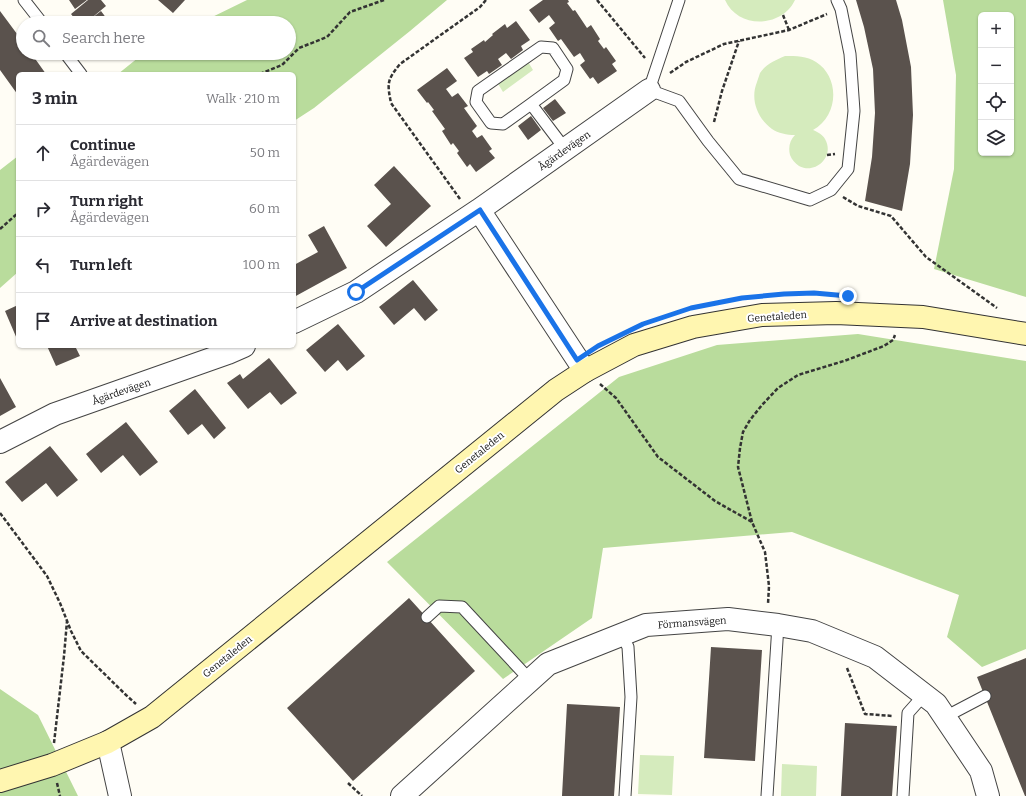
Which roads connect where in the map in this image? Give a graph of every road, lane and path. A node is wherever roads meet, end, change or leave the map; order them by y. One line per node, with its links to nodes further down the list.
1 (24, 0): 8 (lane)
2 (384, 0): 11 (path)
3 (486, 0): 21 (path)
4 (597, 0): 16 (path)
5 (679, 0): 16 (lane)
6 (839, 4): 9 (path); 20 (lane)
7 (783, 15): 9 (path)
8 (37, 16)
9 (789, 30): 10 (path)
10 (739, 41): 16 (path); 18 (path)
11 (296, 51)
12 (70, 60): 14 (lane)
13 (288, 60): 15 (path)
14 (79, 72)
15 (266, 72)
16 (652, 80): 18 (lane); 19 (street, Ågärdevägen)
17 (531, 104): 17 (lane); 19 (lane)
18 (708, 141): 20 (lane)
19 (565, 149): 21 (street, Ågärdevägen)
20 (831, 190): 24 (path)
21 (476, 213): 25 (street, Ågärdevägen); 29 (street)
22 (16, 215): 23 (path)
23 (0, 229)
24 (1001, 310)
25 (296, 321)
26 (897, 333): 32 (path)
27 (1026, 334): 29 (main road, Genetaleden)
28 (239, 348): 30 (street, Ågärdevägen)
29 (585, 371): 32 (path); 42 (main road, Genetaleden)
30 (0, 442)
31 (0, 513): 34 (path)
32 (752, 522): 35 (path)
33 (427, 617): 38 (lane)
34 (67, 620): 42 (path); 46 (path)
35 (772, 624): 36 (street, Förmansvägen); 37 (street, Förmansvägen); 53 (lane)
36 (622, 635): 38 (street, Förmansvägen); 52 (lane)
37 (837, 642): 39 (street, Förmansvägen); 43 (path)
38 (530, 680): 51 (street, Förmansvägen)
39 (924, 695): 43 (lane); 44 (street, Förmansvägen)
40 (985, 696): 44 (lane)
41 (131, 707): 42 (path)
42 (144, 710): 45 (main road, Genetaleden)
43 (908, 717): 54 (lane)
44 (945, 717): 55 (street, Förmansvägen)
45 (108, 742): 46 (main road, Genetaleden); 49 (street)
46 (52, 765): 47 (main road, Genetaleden)
47 (0, 781)
48 (348, 783): 50 (path)
49 (120, 796)
50 (362, 796)
51 (402, 796)
52 (625, 796)
53 (767, 796)
54 (903, 796)
55 (988, 796)

